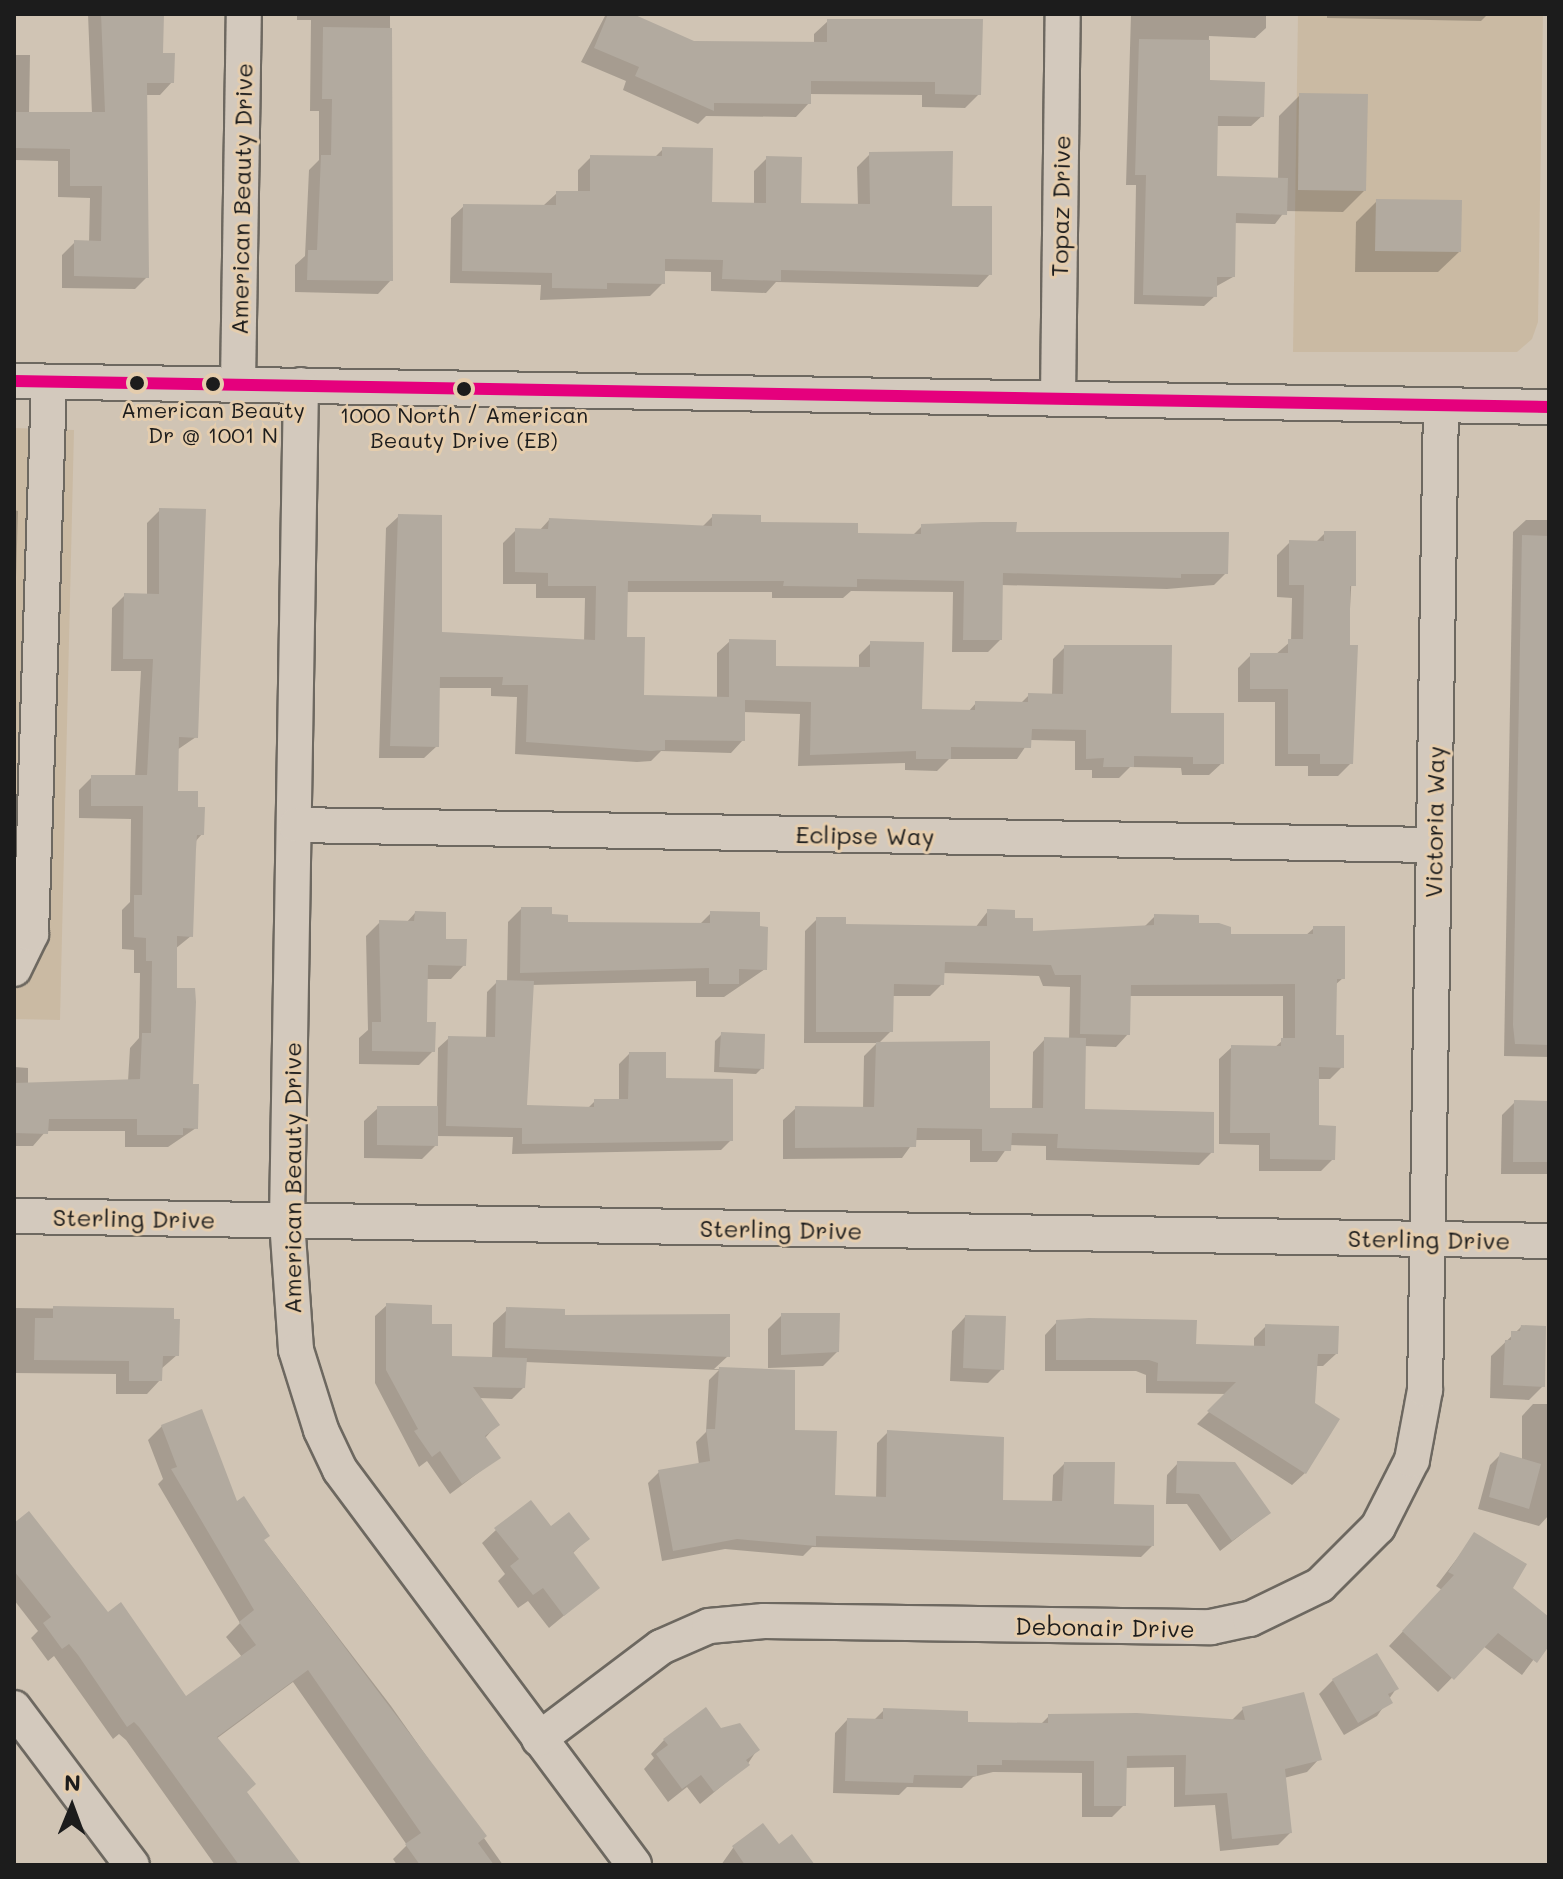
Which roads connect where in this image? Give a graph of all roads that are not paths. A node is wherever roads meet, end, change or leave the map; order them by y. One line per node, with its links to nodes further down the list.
1 (244, 14): 5 (street, American Beauty Drive)
2 (1063, 14): 7 (street, Topaz Drive)
3 (14, 381): 4 (street)
4 (49, 382): 5 (street); 10 (street)
5 (238, 384): 6 (street)
6 (301, 385): 7 (street); 11 (street, American Beauty Drive)
7 (1058, 398): 8 (street)
8 (1441, 405): 9 (street); 12 (street, Victoria Way)
9 (1549, 407)
10 (27, 672): 13 (street)
11 (296, 825): 12 (street, Eclipse Way); 15 (street, American Beauty Drive)
12 (1434, 845): 16 (street, Victoria Way)
13 (14, 969)
14 (14, 1216): 15 (street, Sterling Drive)
15 (287, 1221): 16 (street, Sterling Drive); 19 (street, American Beauty Drive)
16 (1428, 1240): 17 (street, Sterling Drive); 19 (street, Debonair Drive)
17 (1549, 1241)
18 (14, 1708): 20 (street)
19 (539, 1739): 21 (street, American Beauty Drive)
20 (132, 1865)
21 (634, 1865)

